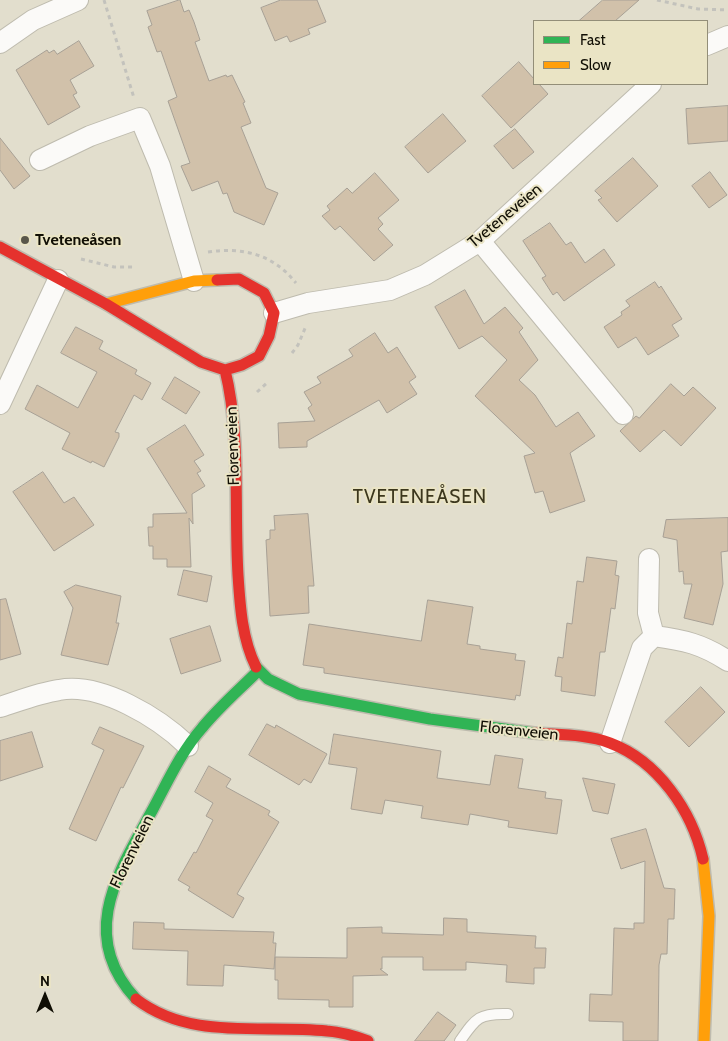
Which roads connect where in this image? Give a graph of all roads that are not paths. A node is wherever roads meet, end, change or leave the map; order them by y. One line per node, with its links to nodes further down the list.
1 (78, 0): 3 (street)
2 (728, 36): 4 (street)
3 (0, 43)
4 (708, 45)
5 (650, 85): 7 (street, Tveteneveien)
6 (40, 160): 10 (street)
7 (480, 241): 12 (street, Tveteneveien); 15 (street)
8 (0, 247): 9 (street)
9 (58, 280): 11 (street); 14 (street)
10 (194, 281): 11 (street); 12 (street)
11 (106, 304): 13 (street)
12 (274, 313): 13 (street)
13 (225, 370): 19 (street, Florenveien)
14 (0, 404)
15 (623, 414)
16 (649, 559): 17 (street)
17 (654, 636): 18 (street); 21 (street)
18 (728, 661)
19 (258, 671): 21 (street, Florenveien); 22 (street, Florenveien)
20 (0, 707): 22 (street)
21 (610, 743): 27 (street, Florenveien)
22 (188, 746): 24 (street, Florenveien)
23 (508, 1014): 26 (lane)
24 (235, 1037): 25 (street, Florenveien)
25 (368, 1041)
26 (460, 1041)
27 (704, 1041)

